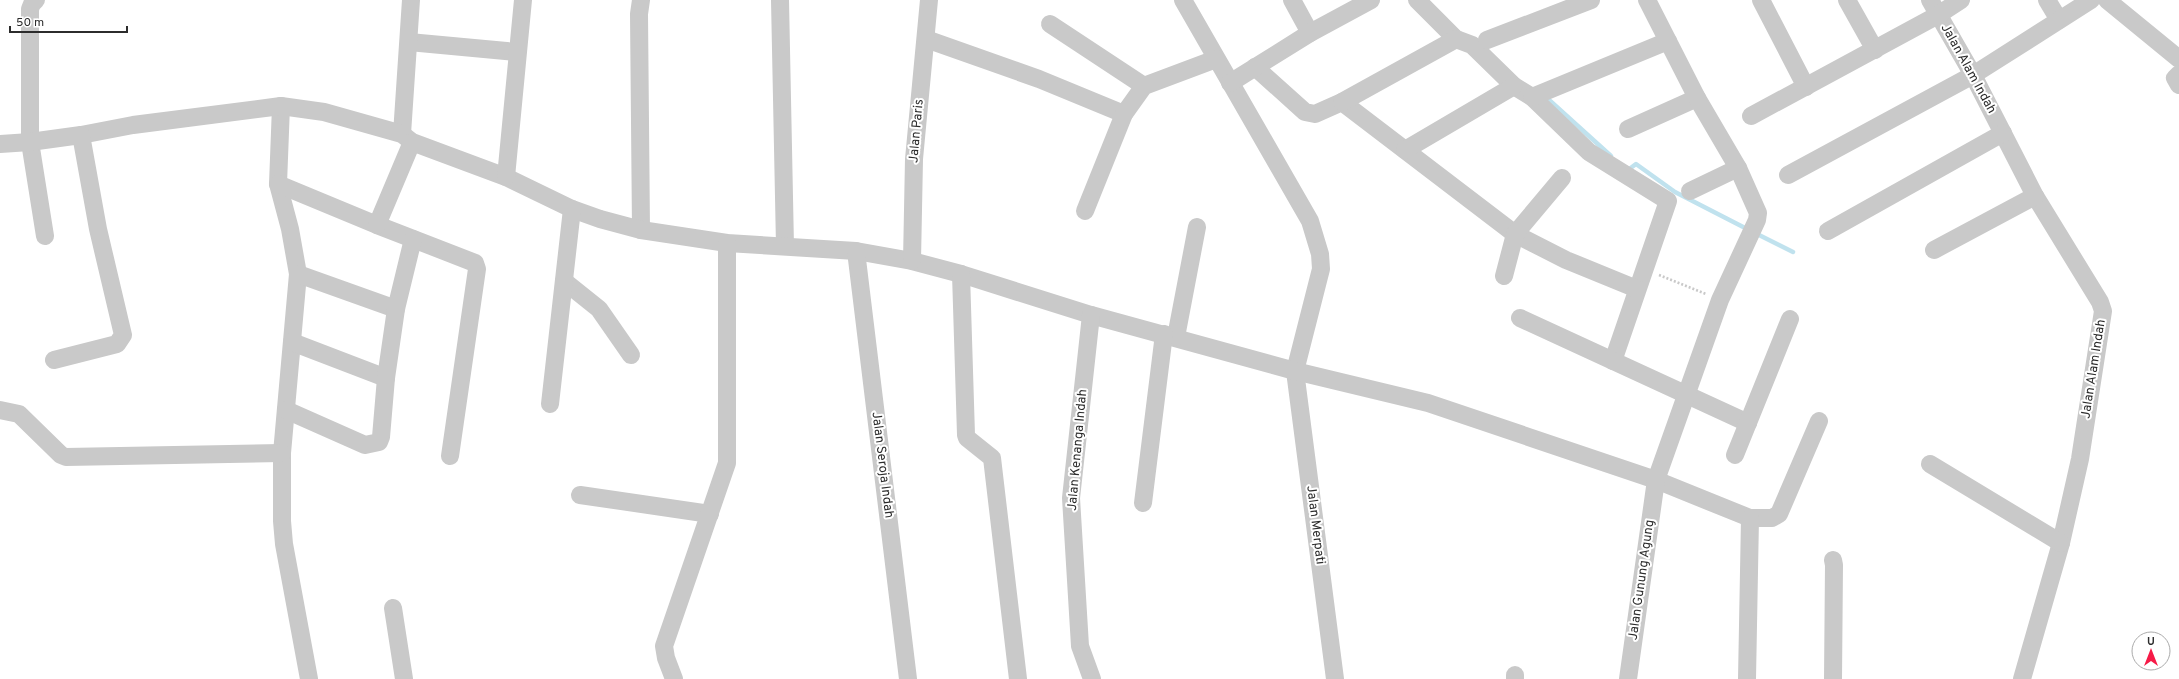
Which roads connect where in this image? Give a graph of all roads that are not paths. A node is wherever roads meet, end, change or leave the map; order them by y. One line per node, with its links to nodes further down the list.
1 (36, 0): 50 (street)
2 (411, 0): 27 (street)
3 (523, 0): 29 (street)
4 (641, 0): 64 (street)
5 (780, 0): 70 (street)
6 (929, 0): 24 (street, Jalan Paris)
7 (1183, 0): 30 (street)
8 (1292, 0): 22 (street)
9 (1371, 0): 22 (street)
10 (1417, 0): 23 (street)
11 (1591, 0): 25 (street)
12 (1648, 0): 26 (street, Jalan Gunung Agung)
13 (1761, 0): 39 (street)
14 (1847, 0): 28 (street)
15 (1961, 0): 19 (street)
16 (2048, 0): 20 (street)
17 (2091, 0): 20 (street)
18 (2107, 0): 31 (street)
19 (1934, 7): 28 (street); 34 (street, Jalan Alam Indah)
20 (2058, 20): 34 (street)
21 (1050, 24): 37 (street)
22 (1310, 33): 32 (street)
23 (1456, 38): 38 (street); 42 (street)
24 (926, 39): 44 (street); 73 (street, Jalan Paris)
25 (1487, 40)
26 (1668, 41): 40 (street); 41 (street, Jalan Gunung Agung)
27 (409, 42): 29 (street); 49 (street)
28 (1875, 50): 39 (street)
29 (517, 52): 55 (street)
30 (1216, 59): 35 (street); 37 (street)
31 (2179, 59)
32 (1255, 67): 35 (street); 42 (street)
33 (2179, 74): 36 (street)
34 (1973, 75): 47 (street, Jalan Alam Indah); 54 (street)
35 (1230, 83): 88 (street)
36 (2179, 85)
37 (1144, 86): 44 (street)
38 (1514, 86): 40 (street); 52 (street)
39 (1806, 87): 45 (street)
40 (1532, 97): 78 (street)
41 (1697, 98): 46 (street); 53 (street, Jalan Gunung Agung)
42 (1342, 102): 52 (street)
43 (280, 106): 48 (street); 49 (street); 57 (street)
44 (1124, 114): 61 (street)
45 (1751, 116)
46 (1628, 129)
47 (2003, 133): 59 (street, Jalan Alam Indah); 65 (street)
48 (81, 135): 50 (street); 86 (street)
49 (407, 138): 55 (street); 62 (street)
50 (30, 142): 51 (street); 67 (street)
51 (0, 144)
52 (1404, 150): 66 (street)
53 (1738, 168): 58 (street); 90 (street, Jalan Gunung Agung)
54 (1788, 175)
55 (506, 177): 60 (street)
56 (1562, 178): 66 (street)
57 (278, 184): 62 (street); 74 (street)
58 (1690, 191)
59 (2035, 196): 71 (street); 105 (street, Jalan Alam Indah)
60 (572, 209): 64 (street); 77 (street)
61 (1085, 211)
62 (377, 225): 68 (street)
63 (1197, 227): 83 (street)
64 (641, 230): 69 (street)
65 (1828, 231)
66 (1515, 234): 76 (street); 78 (street)
67 (45, 236)
68 (413, 239): 79 (street); 98 (street)
69 (728, 243): 70 (street); 103 (street)
70 (785, 246): 72 (street)
71 (1934, 250)
72 (856, 251): 73 (street); 111 (street, Jalan Seroja Indah)
73 (912, 261): 75 (street)
74 (298, 274): 79 (street); 84 (street)
75 (961, 274): 80 (street); 112 (street)
76 (1504, 276)
77 (564, 281): 85 (street); 91 (street)
78 (1637, 289): 87 (street)
79 (396, 309): 89 (street)
80 (1091, 315): 83 (street); 113 (street, Jalan Kenanga Indah)
81 (1520, 318): 87 (street)
82 (1790, 319): 95 (street)
83 (1170, 336): 88 (street); 102 (street)
84 (292, 342): 89 (street); 93 (street)
85 (631, 355)
86 (54, 360)
87 (1613, 361): 90 (street)
88 (1295, 371): 100 (street); 114 (street, Jalan Merpati)
89 (386, 378): 93 (street)
90 (1687, 394): 95 (street); 100 (street, Jalan Gunung Agung)
91 (550, 404)
92 (0, 410): 96 (street)
93 (286, 410): 96 (street)
94 (1819, 421): 104 (street)
95 (1748, 423): 97 (street)
96 (282, 453): 108 (street)
97 (1735, 455)
98 (450, 456)
99 (1930, 464): 105 (street)
100 (1656, 480): 104 (street); 115 (street, Jalan Gunung Agung)
101 (580, 495): 103 (street)
102 (1142, 503)
103 (710, 514): 110 (street)
104 (1750, 518): 116 (street)
105 (2061, 543): 118 (street, Jalan Alam Indah)
106 (1833, 560): 117 (street)
107 (393, 608): 109 (street)
108 (309, 679)
109 (404, 679)
110 (674, 679)
111 (908, 679)
112 (1018, 679)
113 (1092, 679)
114 (1335, 679)
115 (1628, 679)
116 (1747, 679)
117 (1833, 679)
118 (2022, 679)

